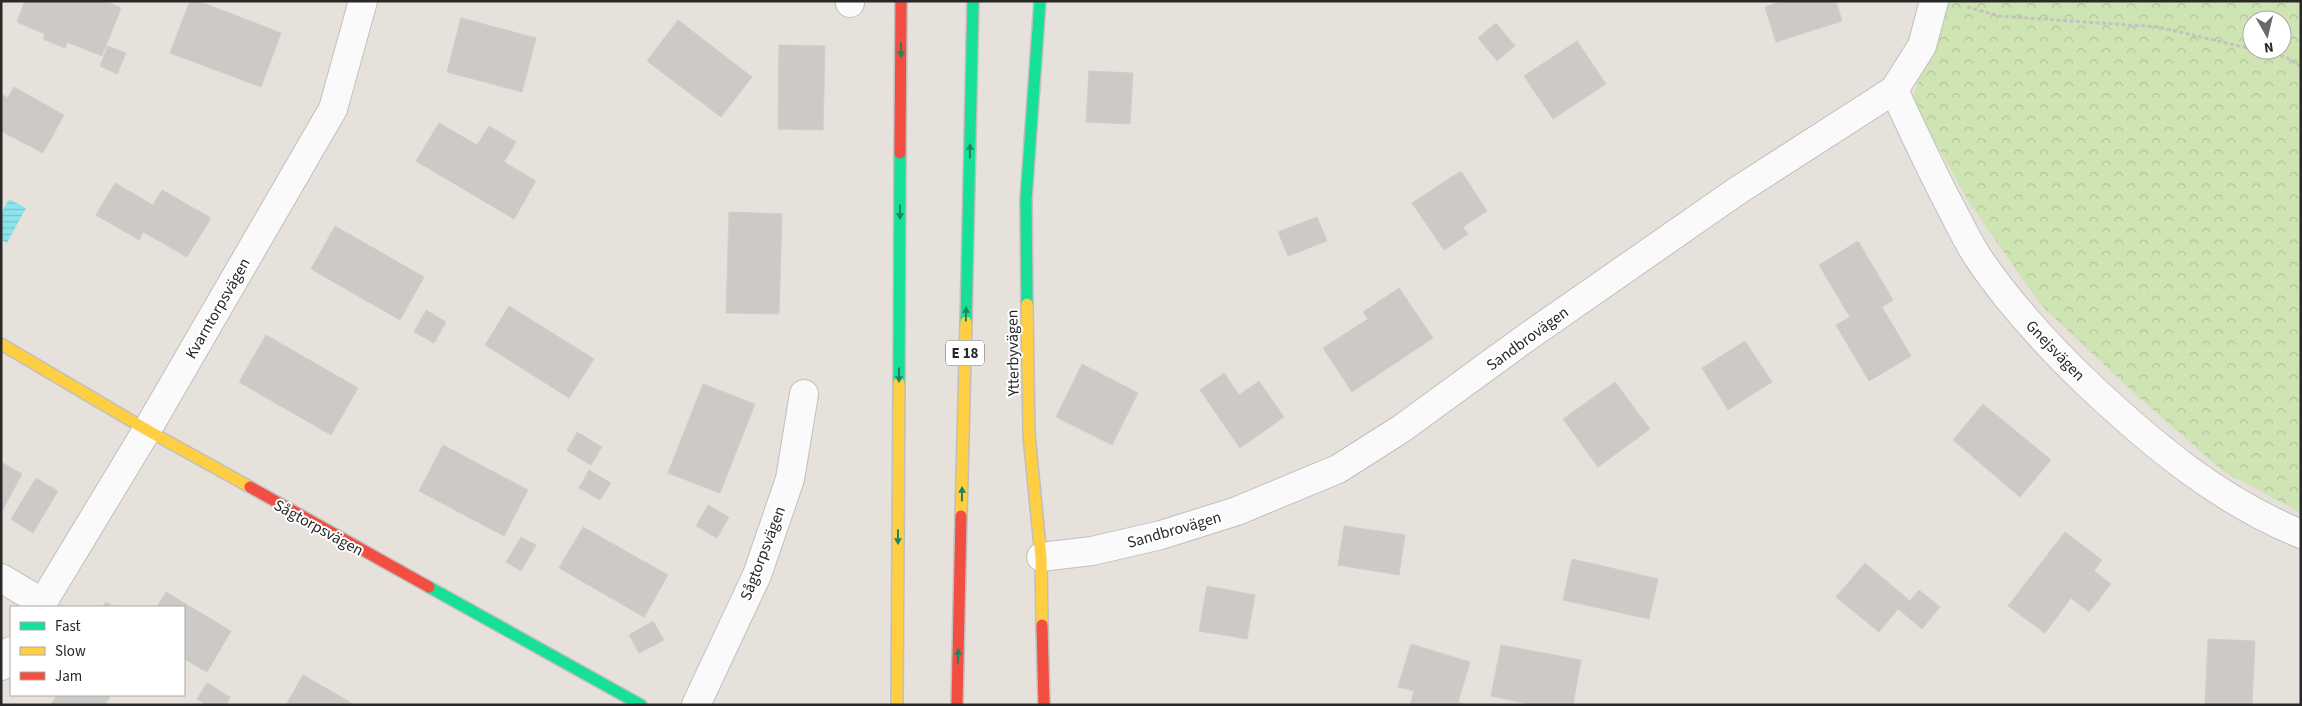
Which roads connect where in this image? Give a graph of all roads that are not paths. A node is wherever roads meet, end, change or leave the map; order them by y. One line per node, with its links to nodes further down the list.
1 (363, 1): 9 (street, Kvarntorpsvägen)
2 (901, 1): 18 (main road, one-way to 18)
3 (973, 1): 19 (main road, E 18, one-way to 3)
4 (1040, 1): 11 (main road, Ytterbyvägen)
5 (1934, 1): 6 (street, Sandbrovägen)
6 (1894, 90): 10 (street, Gnejsvägen); 11 (street, Sandbrovägen)
7 (1, 344): 9 (main road, Sågtorpsvägen)
8 (804, 394): 17 (street, Sågtorpsvägen)
9 (146, 430): 13 (street, Kvarntorpsvägen); 16 (main road, Sågtorpsvägen)
10 (2301, 534)
11 (1041, 557): 20 (main road, Ytterbyvägen)
12 (1, 578): 13 (street, Kvarntorpsvägen)
13 (41, 605)
14 (10, 652): 15 (street)
15 (1, 666)
16 (641, 705)
17 (696, 705)
18 (897, 705)
19 (957, 705)
20 (1044, 705)

